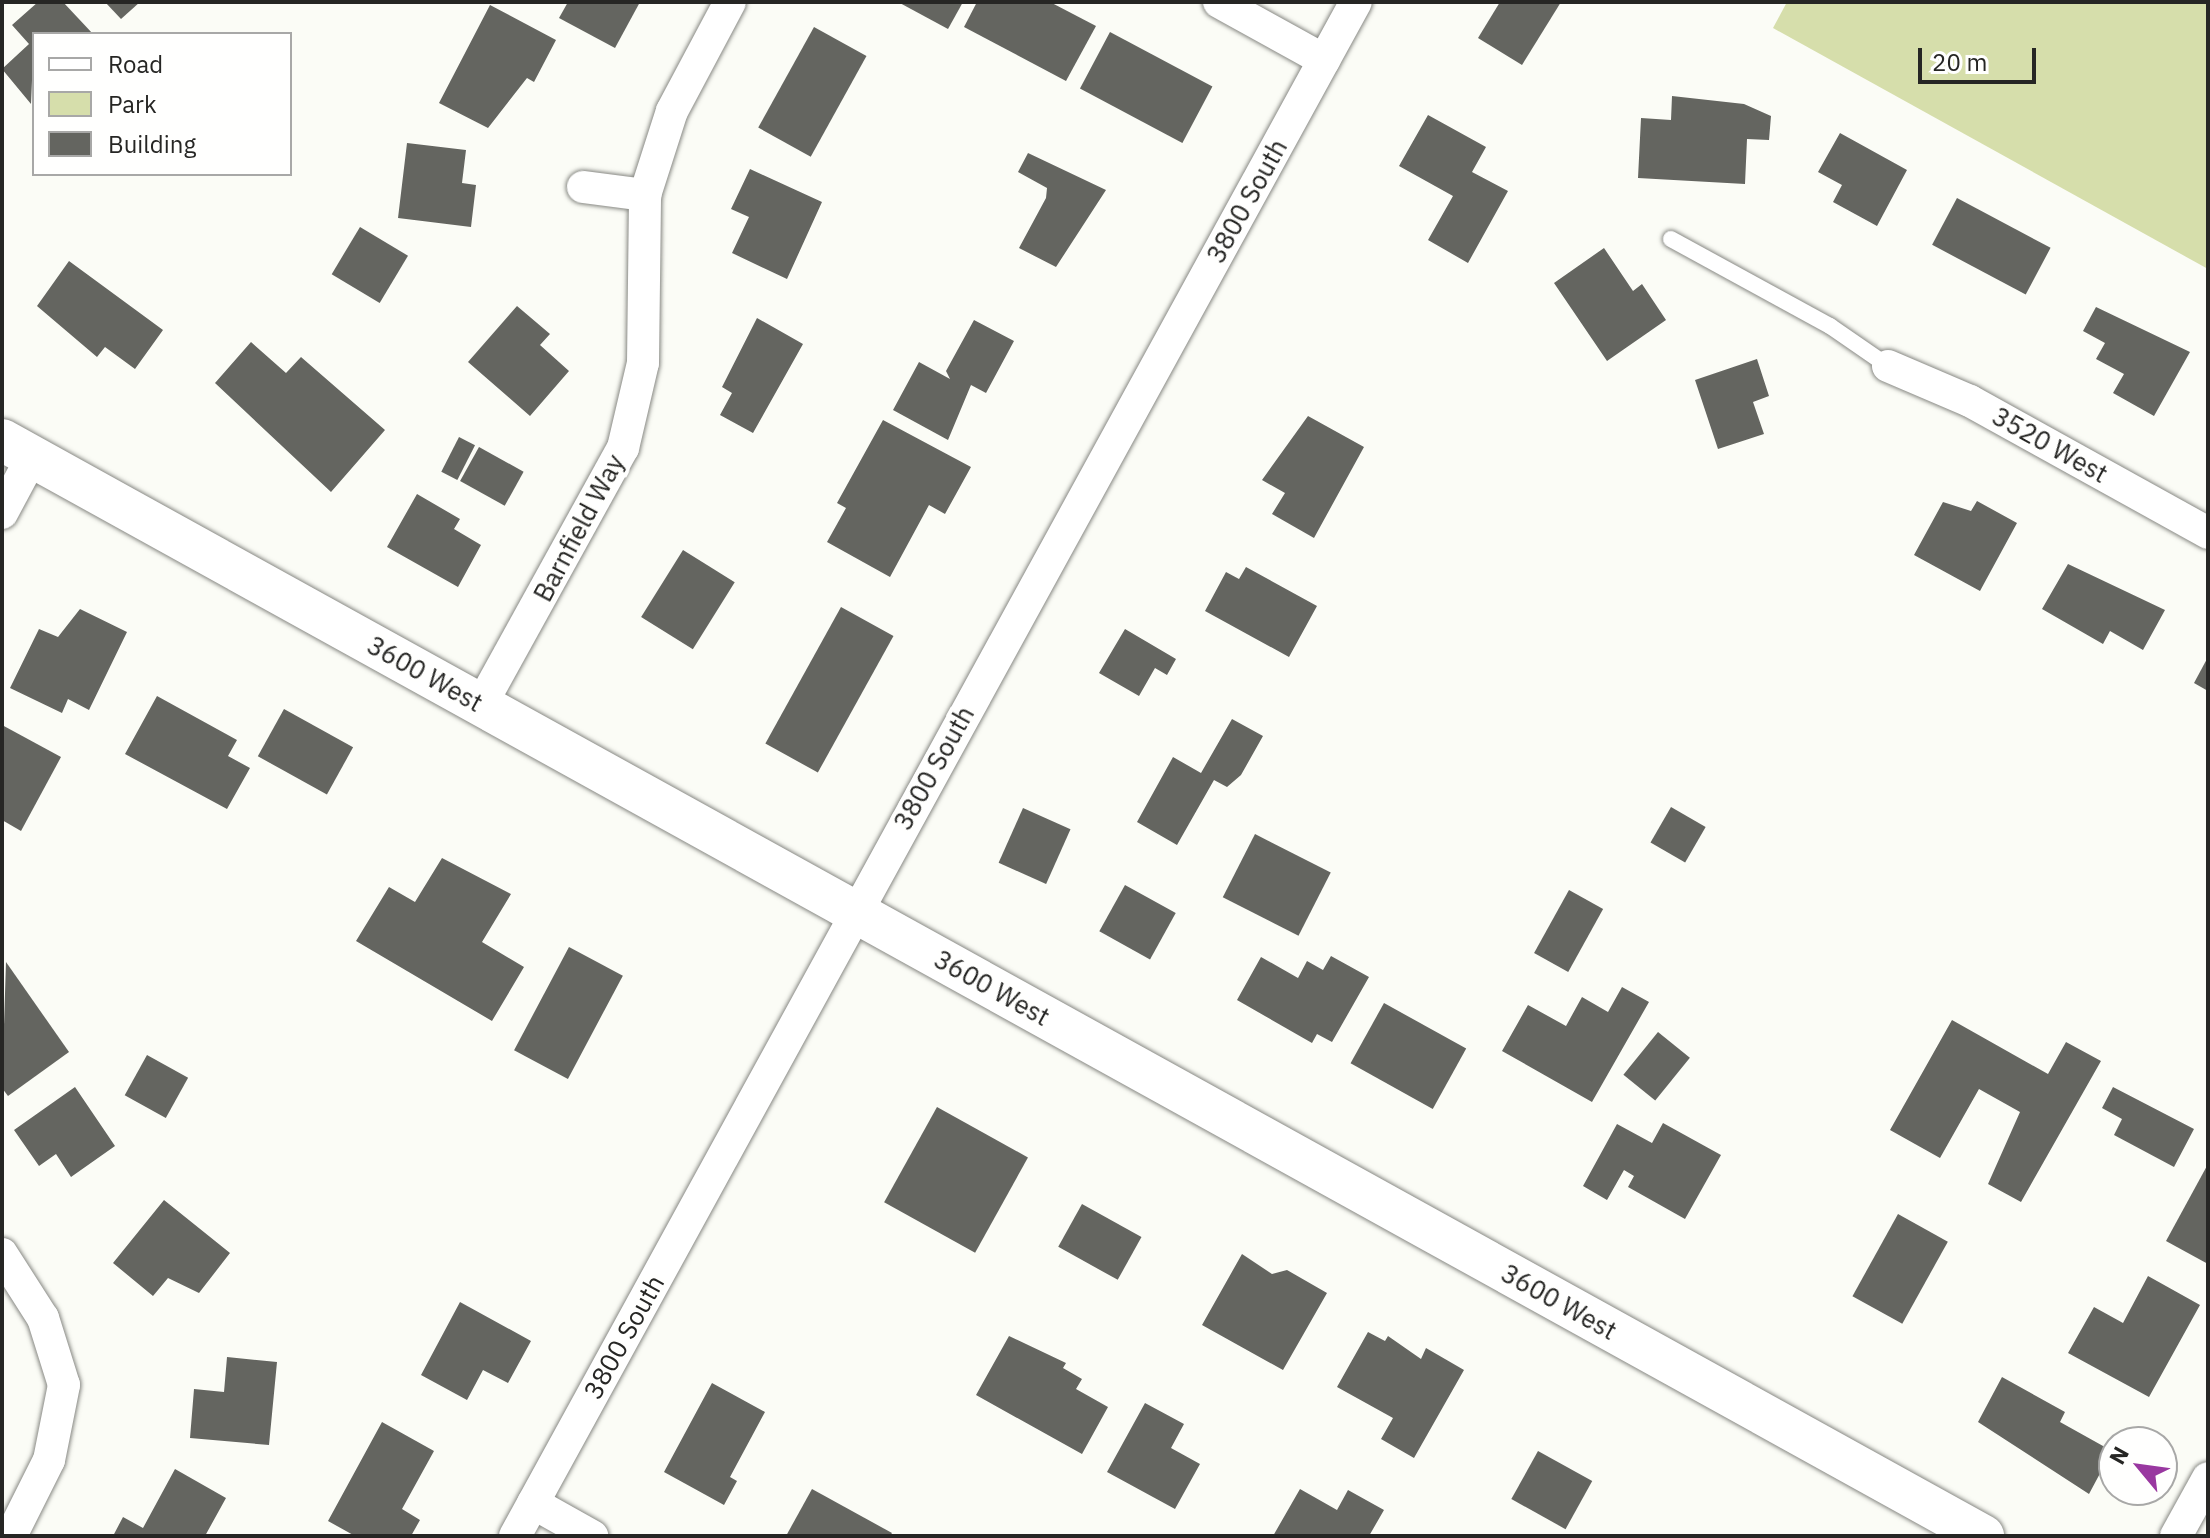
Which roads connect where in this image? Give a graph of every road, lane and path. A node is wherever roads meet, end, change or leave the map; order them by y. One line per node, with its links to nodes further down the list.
1 (730, 2): 6 (street, Barnfield Way)
2 (1219, 2): 4 (street)
3 (1356, 2): 4 (street, 3800 South)
4 (1324, 60): 13 (street, 3800 South)
5 (583, 187): 6 (street)
6 (645, 195): 12 (street, Barnfield Way)
7 (1671, 239): 8 (lane)
8 (1888, 366): 11 (street, 3520 West)
9 (17, 448): 10 (street); 12 (street, 3600 West)
10 (2, 513)
11 (2208, 533)
12 (481, 705): 13 (street, 3600 West)
13 (855, 912): 16 (street, 3800 South); 20 (street, 3600 West)
14 (2, 1254): 17 (street)
15 (2208, 1478): 21 (street)
16 (533, 1503): 18 (street, 3800 South); 19 (street)
17 (11, 1536)
18 (515, 1536)
19 (592, 1536)
20 (1983, 1536)
21 (2176, 1536)

